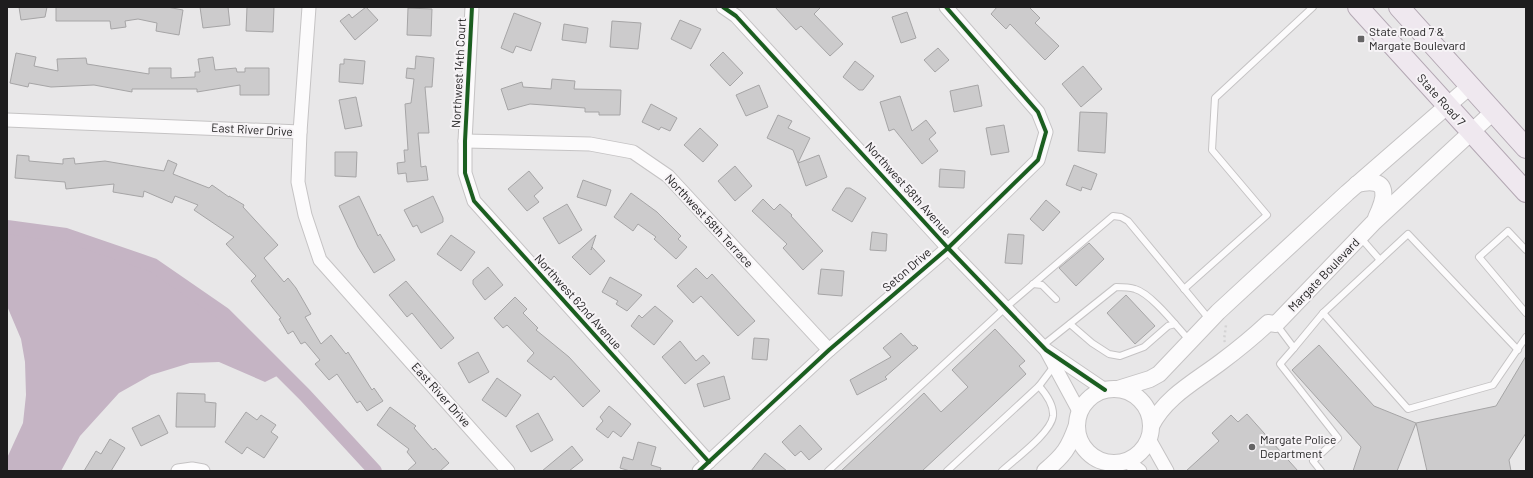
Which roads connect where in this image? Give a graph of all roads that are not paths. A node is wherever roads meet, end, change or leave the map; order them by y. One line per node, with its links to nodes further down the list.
1 (309, 7): 12 (street)
2 (472, 7): 14 (street, Northwest 14th Court)
3 (723, 7): 20 (street, Northwest 58th Avenue)
4 (946, 7): 20 (street, Seton Drive)
5 (1313, 7): 24 (lane)
6 (1358, 7): 9 (main road, State Road 7)
7 (1399, 7): 8 (main road)
8 (1470, 86): 9 (street); 10 (main road)
9 (1448, 107): 13 (main road, State Road 7); 16 (street)
10 (1493, 112): 13 (street, Margate Boulevard); 15 (main road)
11 (7, 120): 12 (street, East River Drive)
12 (300, 132): 49 (street, East River Drive)
13 (1472, 133): 17 (main road, State Road 7); 18 (street, Margate Boulevard)
14 (465, 140): 38 (street, Northwest 58th Terrace); 45 (street, Northwest 62nd Avenue)
15 (1526, 148)
16 (1358, 184): 18 (street); 29 (street)
17 (1526, 192)
18 (1373, 224): 19 (street, Margate Boulevard)
19 (1360, 237): 22 (lane); 32 (street, Margate Boulevard)
20 (948, 248): 26 (street, Northwest 58th Avenue); 38 (street, Seton Drive)
21 (1526, 250): 28 (lane)
22 (1380, 260): 27 (lane); 39 (lane)
23 (1033, 284): 24 (lane); 25 (lane); 26 (lane)
24 (1184, 289): 29 (lane)
25 (1056, 299)
26 (1005, 308): 36 (street, Northwest 58th Avenue); 51 (lane)
27 (1323, 313): 37 (lane); 39 (lane)
28 (1526, 313)
29 (1210, 320): 34 (street)
30 (1070, 324): 31 (lane); 31 (lane); 36 (lane)
31 (1175, 324): 34 (lane)
32 (1276, 324): 37 (lane); 44 (street, Margate Boulevard)
33 (1526, 336): 35 (lane)
34 (1190, 340): 42 (street)
35 (1524, 345): 39 (lane)
36 (1044, 348): 40 (street, Northwest 58th Avenue); 42 (street, Northwest 58th Avenue)
37 (1294, 348): 58 (lane)
38 (829, 350): 45 (street, Seton Drive)
39 (1518, 350)
40 (1054, 366): 41 (lane); 43 (street, Northwest 58th Avenue)
41 (1039, 386): 52 (lane); 53 (lane)
42 (1111, 390): 43 (street); 44 (street)
43 (1078, 419): 46 (street); 54 (street)
44 (1150, 432): 46 (street); 57 (street)
45 (709, 462): 50 (street, Seton Drive)
46 (1119, 462): 55 (street); 56 (street)
47 (197, 470): 48 (street)
48 (178, 471)
49 (508, 471)
50 (699, 471)
51 (828, 471)
52 (947, 471)
53 (1002, 471)
54 (1045, 471)
55 (1094, 471)
56 (1140, 471)
57 (1167, 471)
58 (1321, 471)

